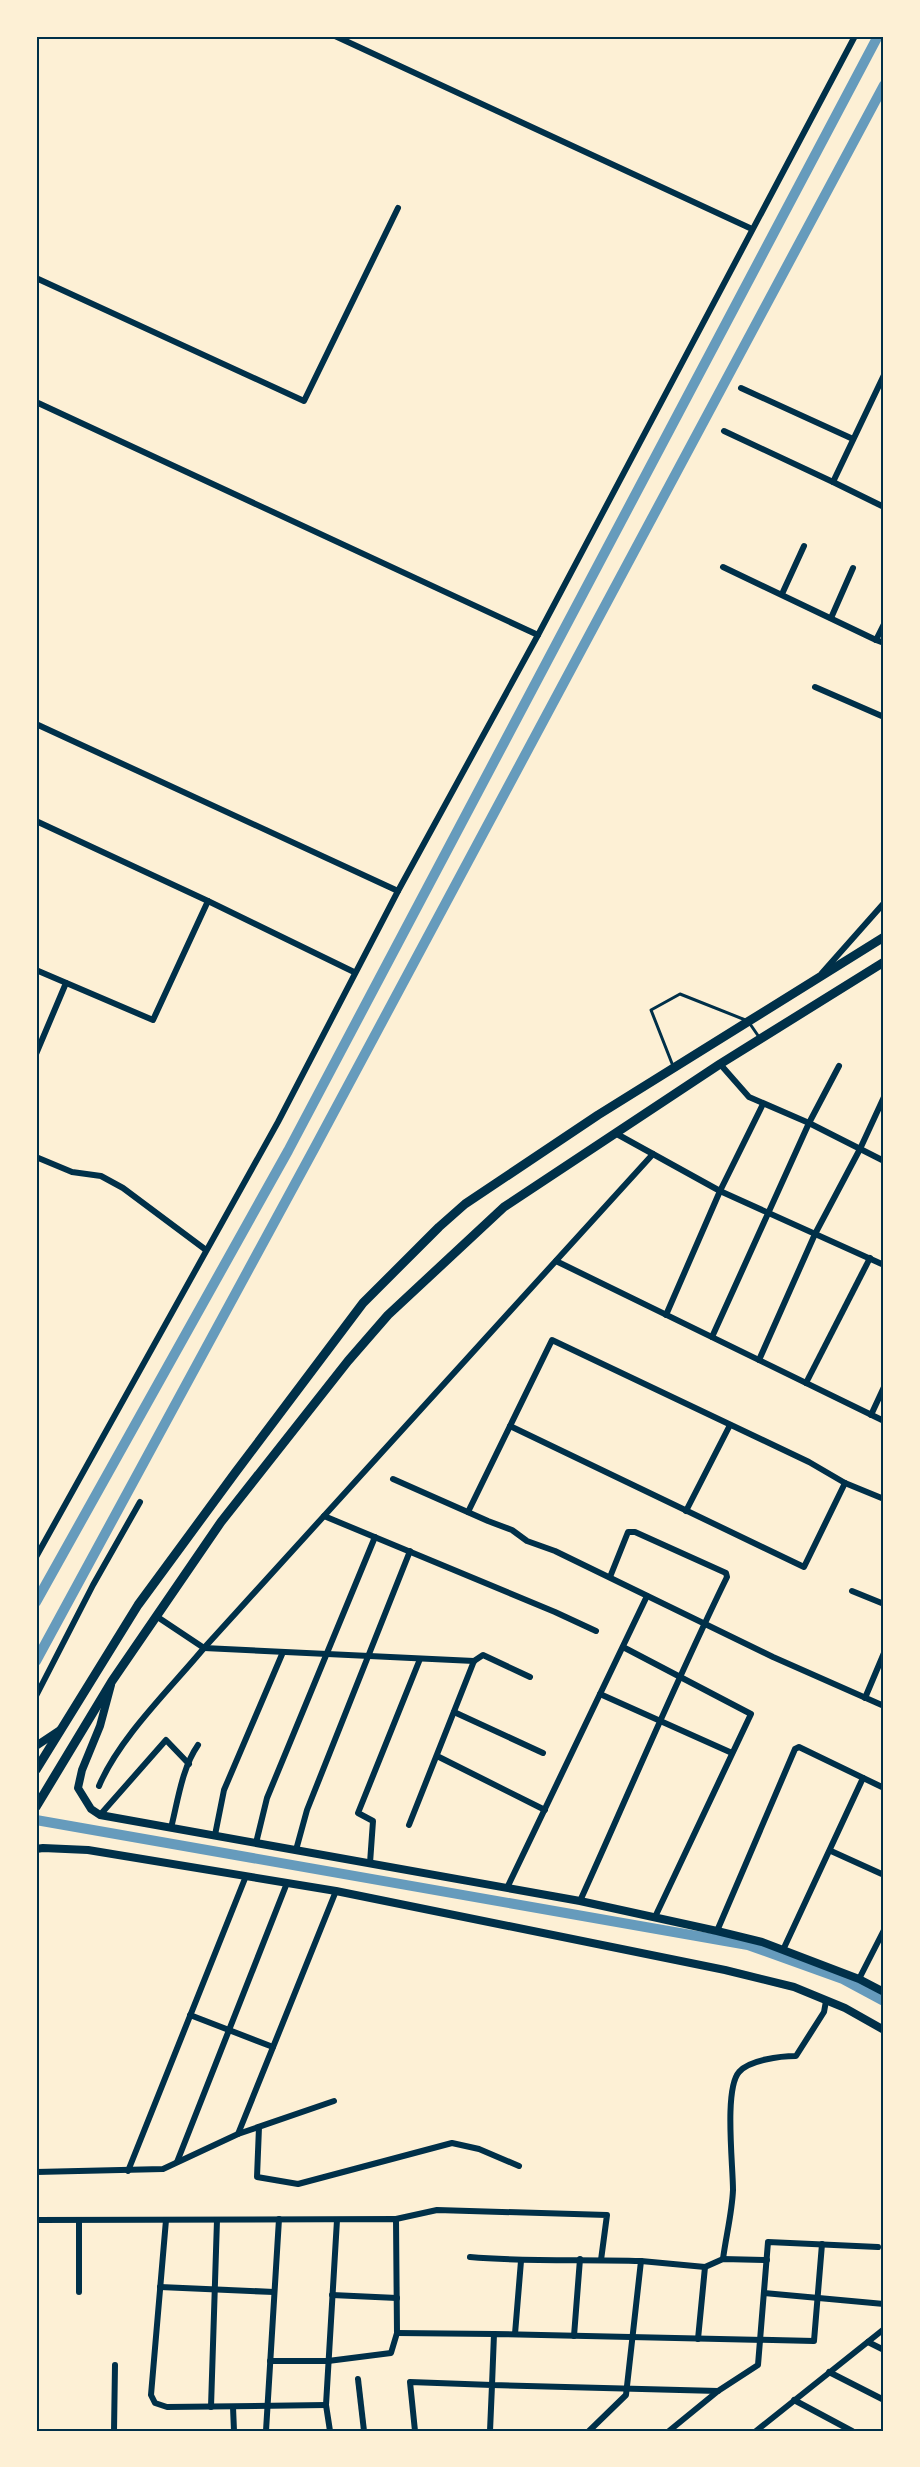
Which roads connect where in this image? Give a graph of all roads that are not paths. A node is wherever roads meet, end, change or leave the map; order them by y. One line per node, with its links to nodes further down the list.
1 (334, 36): 4 (street)
2 (855, 36): 4 (street)
3 (398, 208): 5 (street)
4 (752, 229): 19 (street)
5 (36, 278)
6 (884, 375): 10 (street)
7 (741, 388): 10 (street)
8 (36, 402): 19 (street)
9 (724, 431): 11 (street)
10 (853, 439): 11 (street)
11 (833, 482): 12 (street)
12 (883, 504)
13 (804, 546): 16 (street)
14 (723, 567): 16 (street)
15 (853, 568): 17 (street)
16 (782, 594): 17 (street)
17 (831, 618): 20 (street)
18 (884, 624): 20 (street)
19 (538, 635): 26 (street)
20 (876, 639): 21 (street)
21 (884, 643)
22 (815, 687): 23 (street)
23 (884, 717)
24 (36, 724): 26 (street)
25 (36, 821): 27 (street)
26 (398, 891): 32 (street)
27 (208, 901): 32 (street); 34 (street)
28 (884, 903): 33 (street)
29 (884, 937): 33 (main road)
30 (884, 962): 36 (main road)
31 (36, 970): 34 (street)
32 (354, 972): 52 (street)
33 (817, 978): 35 (main road)
34 (66, 983): 37 (street)
35 (748, 1021): 36 (lane); 40 (main road); 40 (lane)
36 (760, 1039): 38 (main road)
37 (36, 1054)
38 (720, 1065): 42 (street); 44 (main road)
39 (838, 1066): 43 (street)
40 (674, 1068): 65 (main road)
41 (884, 1096): 45 (street)
42 (763, 1104): 43 (street); 49 (street)
43 (809, 1124): 45 (street); 50 (street)
44 (615, 1133): 46 (street); 68 (main road)
45 (860, 1149): 48 (street); 51 (street)
46 (653, 1154): 49 (street); 54 (street)
47 (36, 1157): 52 (street)
48 (884, 1161)
49 (720, 1191): 50 (street); 56 (street)
50 (769, 1212): 51 (street); 57 (street)
51 (815, 1234): 53 (street); 58 (street)
52 (206, 1250): 76 (street)
53 (870, 1258): 55 (street); 59 (street)
54 (556, 1261): 56 (street); 73 (street)
55 (884, 1265)
56 (666, 1315): 57 (street)
57 (712, 1337): 58 (street)
58 (759, 1360): 59 (street)
59 (806, 1383): 61 (street)
60 (884, 1387): 61 (street)
61 (871, 1415): 62 (street)
62 (884, 1421)
63 (730, 1425): 64 (street); 67 (street); 71 (street)
64 (510, 1426): 71 (street); 72 (street)
65 (235, 1473): 68 (main road); 101 (main road)
66 (393, 1479): 72 (street)
67 (845, 1483): 69 (street); 71 (street)
68 (250, 1485): 81 (main road)
69 (884, 1499)
70 (140, 1502): 96 (street)
71 (686, 1510)
72 (468, 1512): 77 (street)
73 (324, 1516): 74 (street); 85 (street)
74 (375, 1537): 75 (street); 88 (street)
75 (410, 1551): 83 (street); 89 (street)
76 (36, 1557)
77 (609, 1577): 79 (street); 82 (street)
78 (852, 1591): 80 (street)
79 (647, 1596): 82 (street); 84 (street)
80 (884, 1604)
81 (156, 1616): 85 (street); 94 (main road)
82 (704, 1623): 92 (street); 97 (street)
83 (596, 1631)
84 (623, 1647): 92 (street); 95 (street)
85 (204, 1648): 86 (street); 110 (street)
86 (283, 1652): 88 (street); 117 (street)
87 (884, 1653): 97 (street)
88 (326, 1654): 89 (street); 118 (street)
89 (368, 1656): 90 (street); 120 (street)
90 (420, 1659): 91 (street); 122 (street)
91 (474, 1661): 93 (street); 99 (street)
92 (679, 1676): 100 (street); 105 (street)
93 (530, 1677)
94 (112, 1681): 112 (main road); 114 (street)
95 (600, 1694): 100 (street); 113 (street)
96 (36, 1696)
97 (865, 1698): 98 (street)
98 (884, 1706)
99 (454, 1712): 104 (street); 106 (street)
100 (660, 1721): 105 (street); 128 (street)
101 (62, 1728): 103 (main road); 108 (main road)
102 (198, 1745): 107 (street)
103 (36, 1746)
104 (543, 1753)
105 (732, 1753): 129 (street)
106 (437, 1756): 113 (street); 115 (street)
107 (189, 1764): 114 (street); 116 (street)
108 (36, 1770)
109 (863, 1778): 111 (street); 121 (street); 131 (street)
110 (99, 1786)
111 (884, 1788)
112 (36, 1807)
113 (545, 1810): 126 (street)
114 (100, 1815): 116 (street)
115 (409, 1825)
116 (171, 1828): 117 (street)
117 (215, 1836): 118 (street)
118 (256, 1843): 120 (street)
119 (36, 1850): 124 (main road)
120 (296, 1850): 122 (street)
121 (831, 1851): 123 (street); 132 (street)
122 (370, 1863): 126 (street)
123 (884, 1875)
124 (246, 1876): 125 (main road); 136 (street)
125 (287, 1882): 127 (main road); 137 (street)
126 (507, 1888): 128 (street)
127 (336, 1891): 135 (main road); 139 (street)
128 (580, 1901): 129 (street)
129 (655, 1917): 131 (street)
130 (884, 1930): 133 (street)
131 (717, 1931): 132 (street)
132 (783, 1950): 133 (street)
133 (859, 1979): 134 (street)
134 (884, 1992)
135 (826, 2001): 138 (main road); 158 (street)
136 (190, 2015): 137 (street); 145 (street)
137 (229, 2029): 139 (street); 143 (street)
138 (884, 2030)
139 (273, 2047): 142 (street)
140 (334, 2102): 141 (street)
141 (259, 2127): 142 (street); 144 (street)
142 (238, 2134): 143 (street)
143 (176, 2163): 145 (street)
144 (519, 2166)
145 (128, 2171): 146 (street)
146 (36, 2172)
147 (279, 2219): 152 (street); 153 (street); 167 (street)
148 (396, 2219): 153 (street); 159 (street); 170 (street)
149 (36, 2220): 150 (street)
150 (80, 2220): 151 (street); 166 (street)
151 (166, 2220): 152 (street); 164 (street)
152 (217, 2220): 165 (street)
153 (337, 2220): 169 (street)
154 (822, 2244): 155 (street); 160 (street); 171 (street)
155 (878, 2247)
156 (470, 2257): 161 (street)
157 (580, 2259): 159 (street); 161 (street); 177 (street)
158 (723, 2259): 160 (street); 163 (street)
159 (601, 2260): 162 (street)
160 (767, 2260): 168 (street)
161 (521, 2261): 176 (street)
162 (641, 2262): 163 (street); 178 (street)
163 (705, 2266): 179 (street)
164 (160, 2288): 165 (street); 195 (street)
165 (214, 2290): 167 (street); 195 (street)
166 (79, 2292)
167 (274, 2292): 183 (street)
168 (764, 2293): 171 (street); 180 (street)
169 (332, 2295): 170 (street); 184 (street)
170 (397, 2298): 174 (street)
171 (818, 2298): 172 (street); 180 (street)
172 (884, 2304)
173 (884, 2328): 181 (street)
174 (398, 2333): 175 (street); 184 (street)
175 (494, 2334): 176 (street); 188 (street)
176 (515, 2334): 177 (street)
177 (574, 2336): 178 (street)
178 (633, 2338): 179 (street); 189 (street)
179 (698, 2339): 180 (street)
180 (760, 2340): 190 (street)
181 (868, 2342): 182 (street); 186 (street)
182 (884, 2350)
183 (270, 2361): 184 (street); 194 (street)
184 (328, 2361): 193 (street)
185 (115, 2365): 198 (street)
186 (829, 2372): 191 (street); 192 (street)
187 (358, 2379): 202 (street)
188 (492, 2385): 189 (street); 203 (street); 204 (street)
189 (627, 2389): 190 (street); 205 (street)
190 (718, 2391): 206 (street)
191 (794, 2400): 197 (street); 207 (street)
192 (884, 2400)
193 (326, 2405): 194 (street); 201 (street)
194 (267, 2406): 196 (street); 200 (street)
195 (211, 2407): 196 (street)
196 (233, 2407): 199 (street)
197 (849, 2430)
198 (114, 2431)
199 (234, 2431)
200 (266, 2431)
201 (330, 2431)
202 (364, 2431)
203 (415, 2431)
204 (490, 2431)
205 (589, 2431)
206 (669, 2431)
207 (756, 2431)

